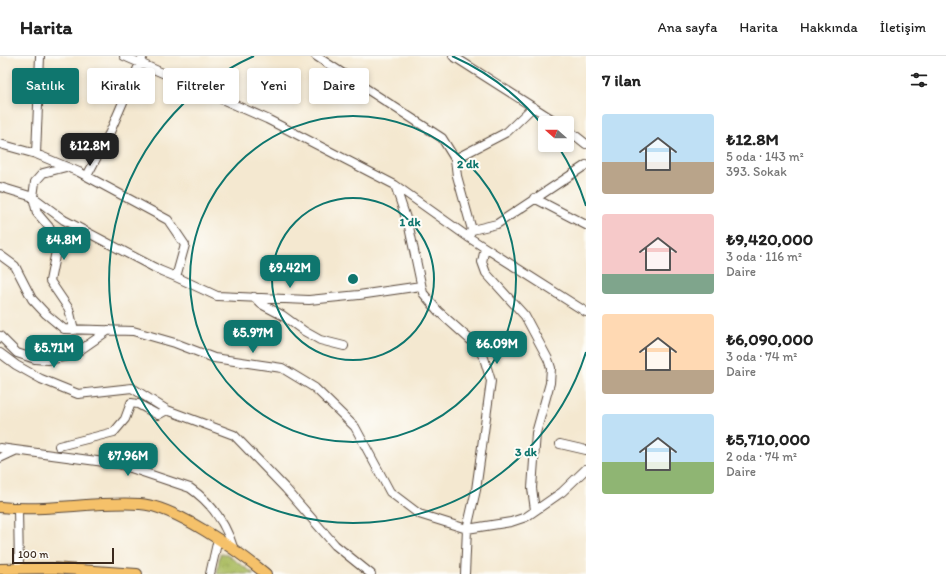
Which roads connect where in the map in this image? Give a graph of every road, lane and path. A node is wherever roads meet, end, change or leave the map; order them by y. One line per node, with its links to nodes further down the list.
1 (40, 56): 11 (street)
2 (124, 56): 5 (street)
3 (316, 56): 12 (street)
4 (453, 56): 6 (street)
5 (141, 60): 15 (street); 16 (street)
6 (532, 107): 7 (street); 12 (street)
7 (547, 116)
8 (574, 135): 10 (street)
9 (0, 144): 11 (street)
10 (586, 144)
11 (36, 154): 14 (street)
12 (455, 159): 21 (street)
13 (586, 165): 19 (street)
14 (66, 167): 15 (street); 18 (street)
15 (87, 176): 24 (street)
16 (395, 185): 21 (street); 25 (street)
17 (0, 187): 18 (street)
18 (33, 197): 24 (street); 28 (street)
19 (534, 198): 20 (street); 21 (street)
20 (586, 225)
21 (470, 234): 22 (street)
22 (485, 248): 27 (street); 43 (street)
23 (0, 255): 28 (street)
24 (176, 277): 26 (street)
25 (421, 286): 26 (street); 44 (street)
26 (254, 297): 31 (street)
27 (586, 312)
28 (74, 330): 29 (street)
29 (109, 330): 30 (street); 44 (street)
30 (0, 336)
31 (344, 346)
32 (0, 353): 33 (street)
33 (167, 410): 35 (street); 52 (street)
34 (560, 444): 37 (street)
35 (59, 446)
36 (0, 448): 38 (street)
37 (586, 450)
38 (15, 451): 39 (street); 46 (street)
39 (0, 458)
40 (586, 469): 43 (street)
41 (0, 507): 42 (main road)
42 (18, 509): 45 (main road); 47 (street)
43 (535, 510): 44 (street)
44 (466, 529): 53 (street)
45 (218, 539): 46 (main road); 50 (street)
46 (234, 550): 51 (main road)
47 (19, 568): 48 (main road); 49 (main road)
48 (0, 569)
49 (137, 574)
50 (210, 574)
51 (266, 574)
52 (371, 574)
53 (465, 574)

